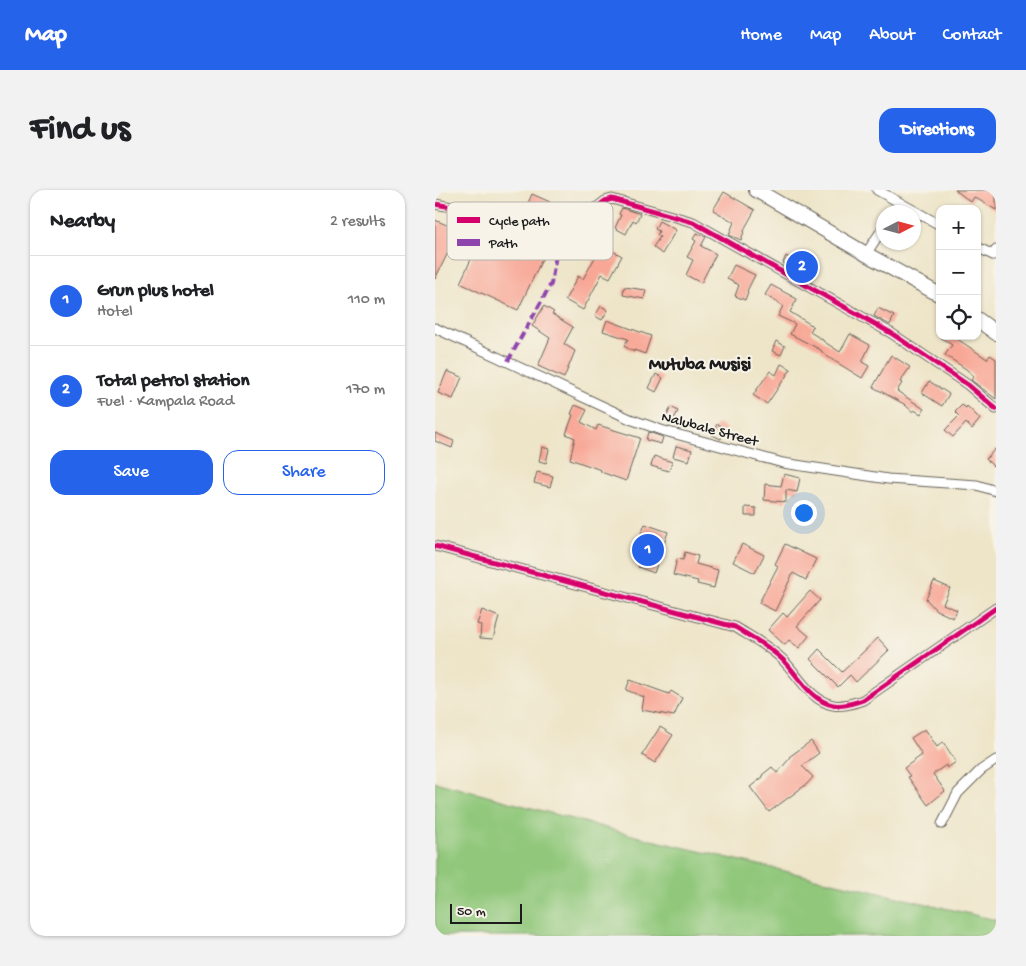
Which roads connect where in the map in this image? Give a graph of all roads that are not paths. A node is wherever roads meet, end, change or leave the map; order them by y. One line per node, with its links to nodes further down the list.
1 (756, 190): 8 (main road)
2 (877, 190): 4 (street)
3 (604, 202): 14 (street)
4 (900, 203): 5 (street)
5 (936, 224)
6 (876, 239): 8 (street)
7 (981, 249): 9 (street)
8 (866, 254): 10 (main road)
9 (995, 254)
10 (936, 293)
11 (981, 322): 13 (main road)
12 (435, 328): 15 (street, Nalubale Street)
13 (996, 333)
14 (996, 409)
15 (996, 491)
16 (435, 546): 17 (street)
17 (996, 608)
18 (996, 760): 19 (street)
19 (942, 824)

